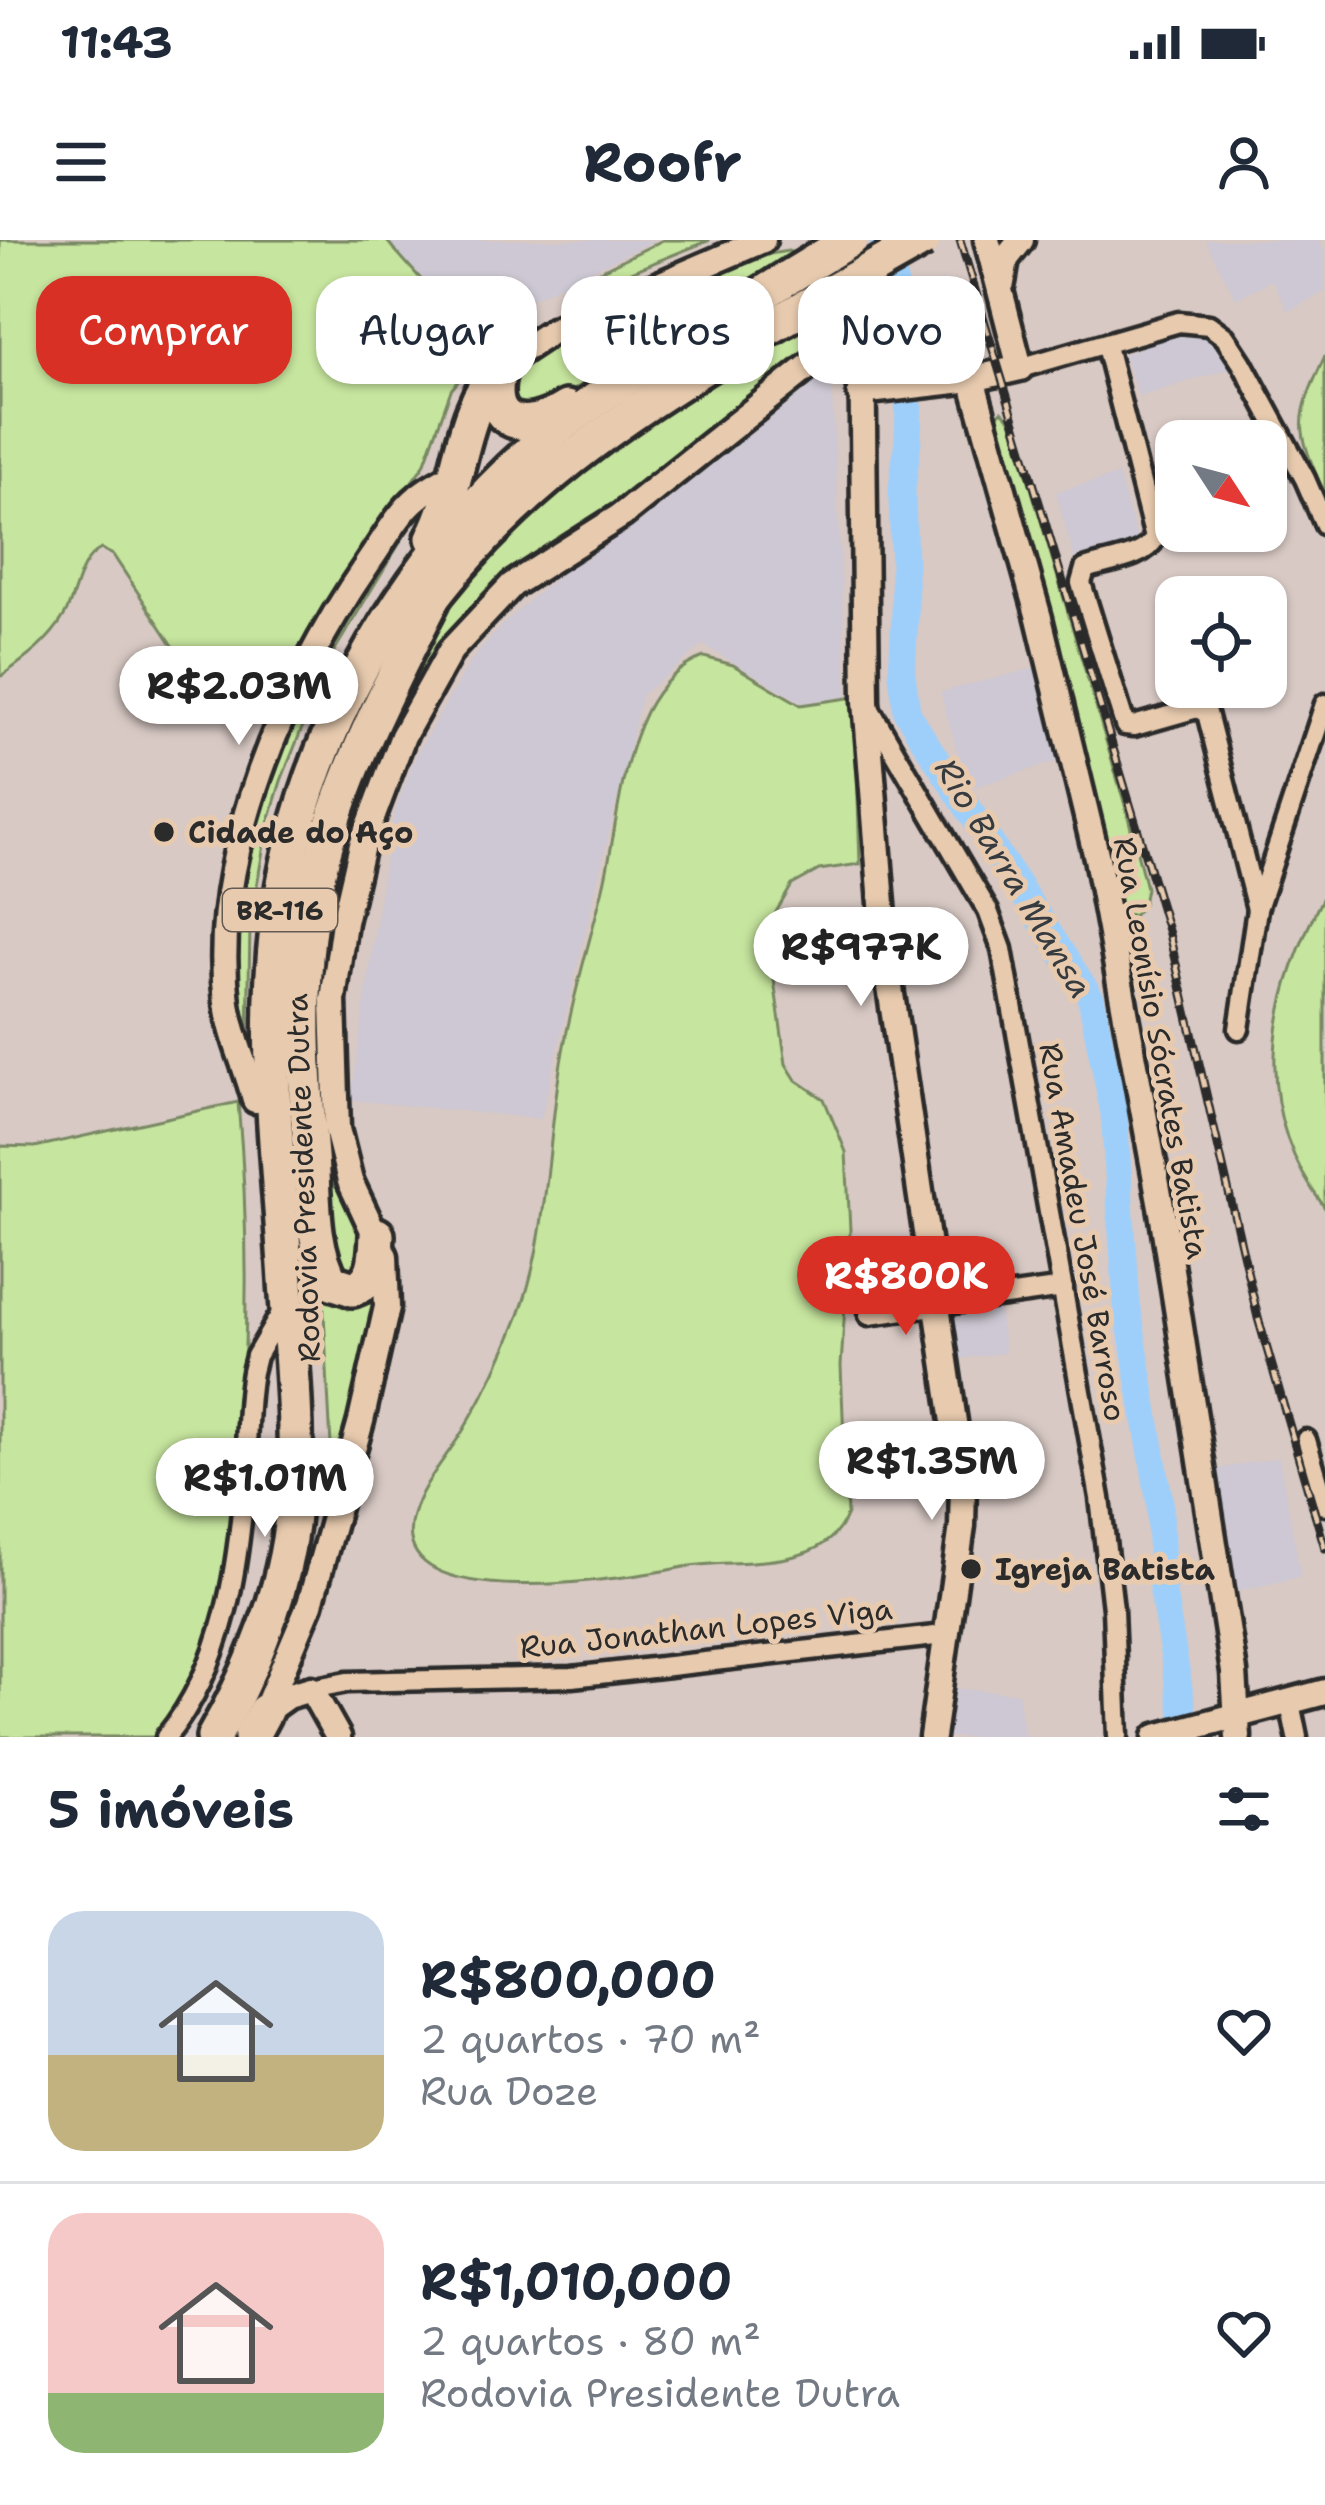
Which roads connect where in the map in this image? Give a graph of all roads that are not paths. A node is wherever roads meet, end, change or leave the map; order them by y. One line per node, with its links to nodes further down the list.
1 (763, 240): 10 (main road)
2 (831, 240): 7 (main road)
3 (850, 240): 8 (highway, Rodovia Presidente Dutra / BR-116, bridge)
4 (923, 240): 8 (highway, Rodovia Presidente Dutra / BR-116, bridge)
5 (987, 240): 9 (main road)
6 (1021, 240): 9 (main road)
7 (851, 276)
8 (795, 293): 16 (highway); 23 (highway, Rodovia Presidente Dutra / BR-116); 26 (highway, Rodovia Presidente Dutra / BR-116)
9 (1006, 309): 12 (main road)
10 (537, 341)
11 (1106, 346): 12 (street); 22 (street); 27 (street)
12 (1020, 368): 14 (main road)
13 (798, 375): 33 (main road)
14 (985, 376)
15 (489, 384): 21 (highway, BR-116)
16 (495, 384)
17 (872, 384): 20 (main road)
18 (929, 384): 20 (main road)
19 (973, 384): 45 (main road, Rua Leonísio Sócrates Batista)
20 (873, 391): 24 (main road)
21 (457, 472): 26 (highway, BR-116); 31 (main road)
22 (1325, 525)
23 (439, 589): 33 (highway, BR-116); 48 (highway, Rodovia Presidente Dutra / BR-116)
24 (866, 701): 34 (street, Rua Amadeu José Barroso); 36 (main road)
25 (1325, 704): 28 (street)
26 (309, 790): 32 (highway, Rodovia Presidente Dutra / BR-116)
27 (1246, 865): 28 (street); 29 (street)
28 (1272, 866): 29 (street)
29 (1257, 909): 30 (street)
30 (1239, 1029)
31 (255, 1100): 32 (highway)
32 (281, 1204): 35 (highway, Rodovia Presidente Dutra / BR-116)
33 (377, 1235): 44 (main road)
34 (1063, 1288): 36 (street); 51 (street, Rua Amadeu José Barroso)
35 (287, 1304): 46 (street); 47 (highway, Rodovia Presidente Dutra / BR-116)
36 (938, 1307): 37 (street); 40 (main road)
37 (868, 1315)
38 (1306, 1440): 39 (street)
39 (1325, 1505)
40 (944, 1635): 41 (street, Rua Jonathan Lopes Viga); 50 (main road)
41 (311, 1689): 44 (main road, Rua Jonathan Lopes Viga); 49 (main road)
42 (1325, 1692): 43 (main road)
43 (1290, 1703): 45 (main road); 53 (street)
44 (258, 1724)
45 (1230, 1725): 52 (main road)
46 (166, 1737)
47 (214, 1737)
48 (237, 1737)
49 (338, 1737)
50 (932, 1737)
51 (1118, 1737)
52 (1156, 1737)
53 (1297, 1737)

